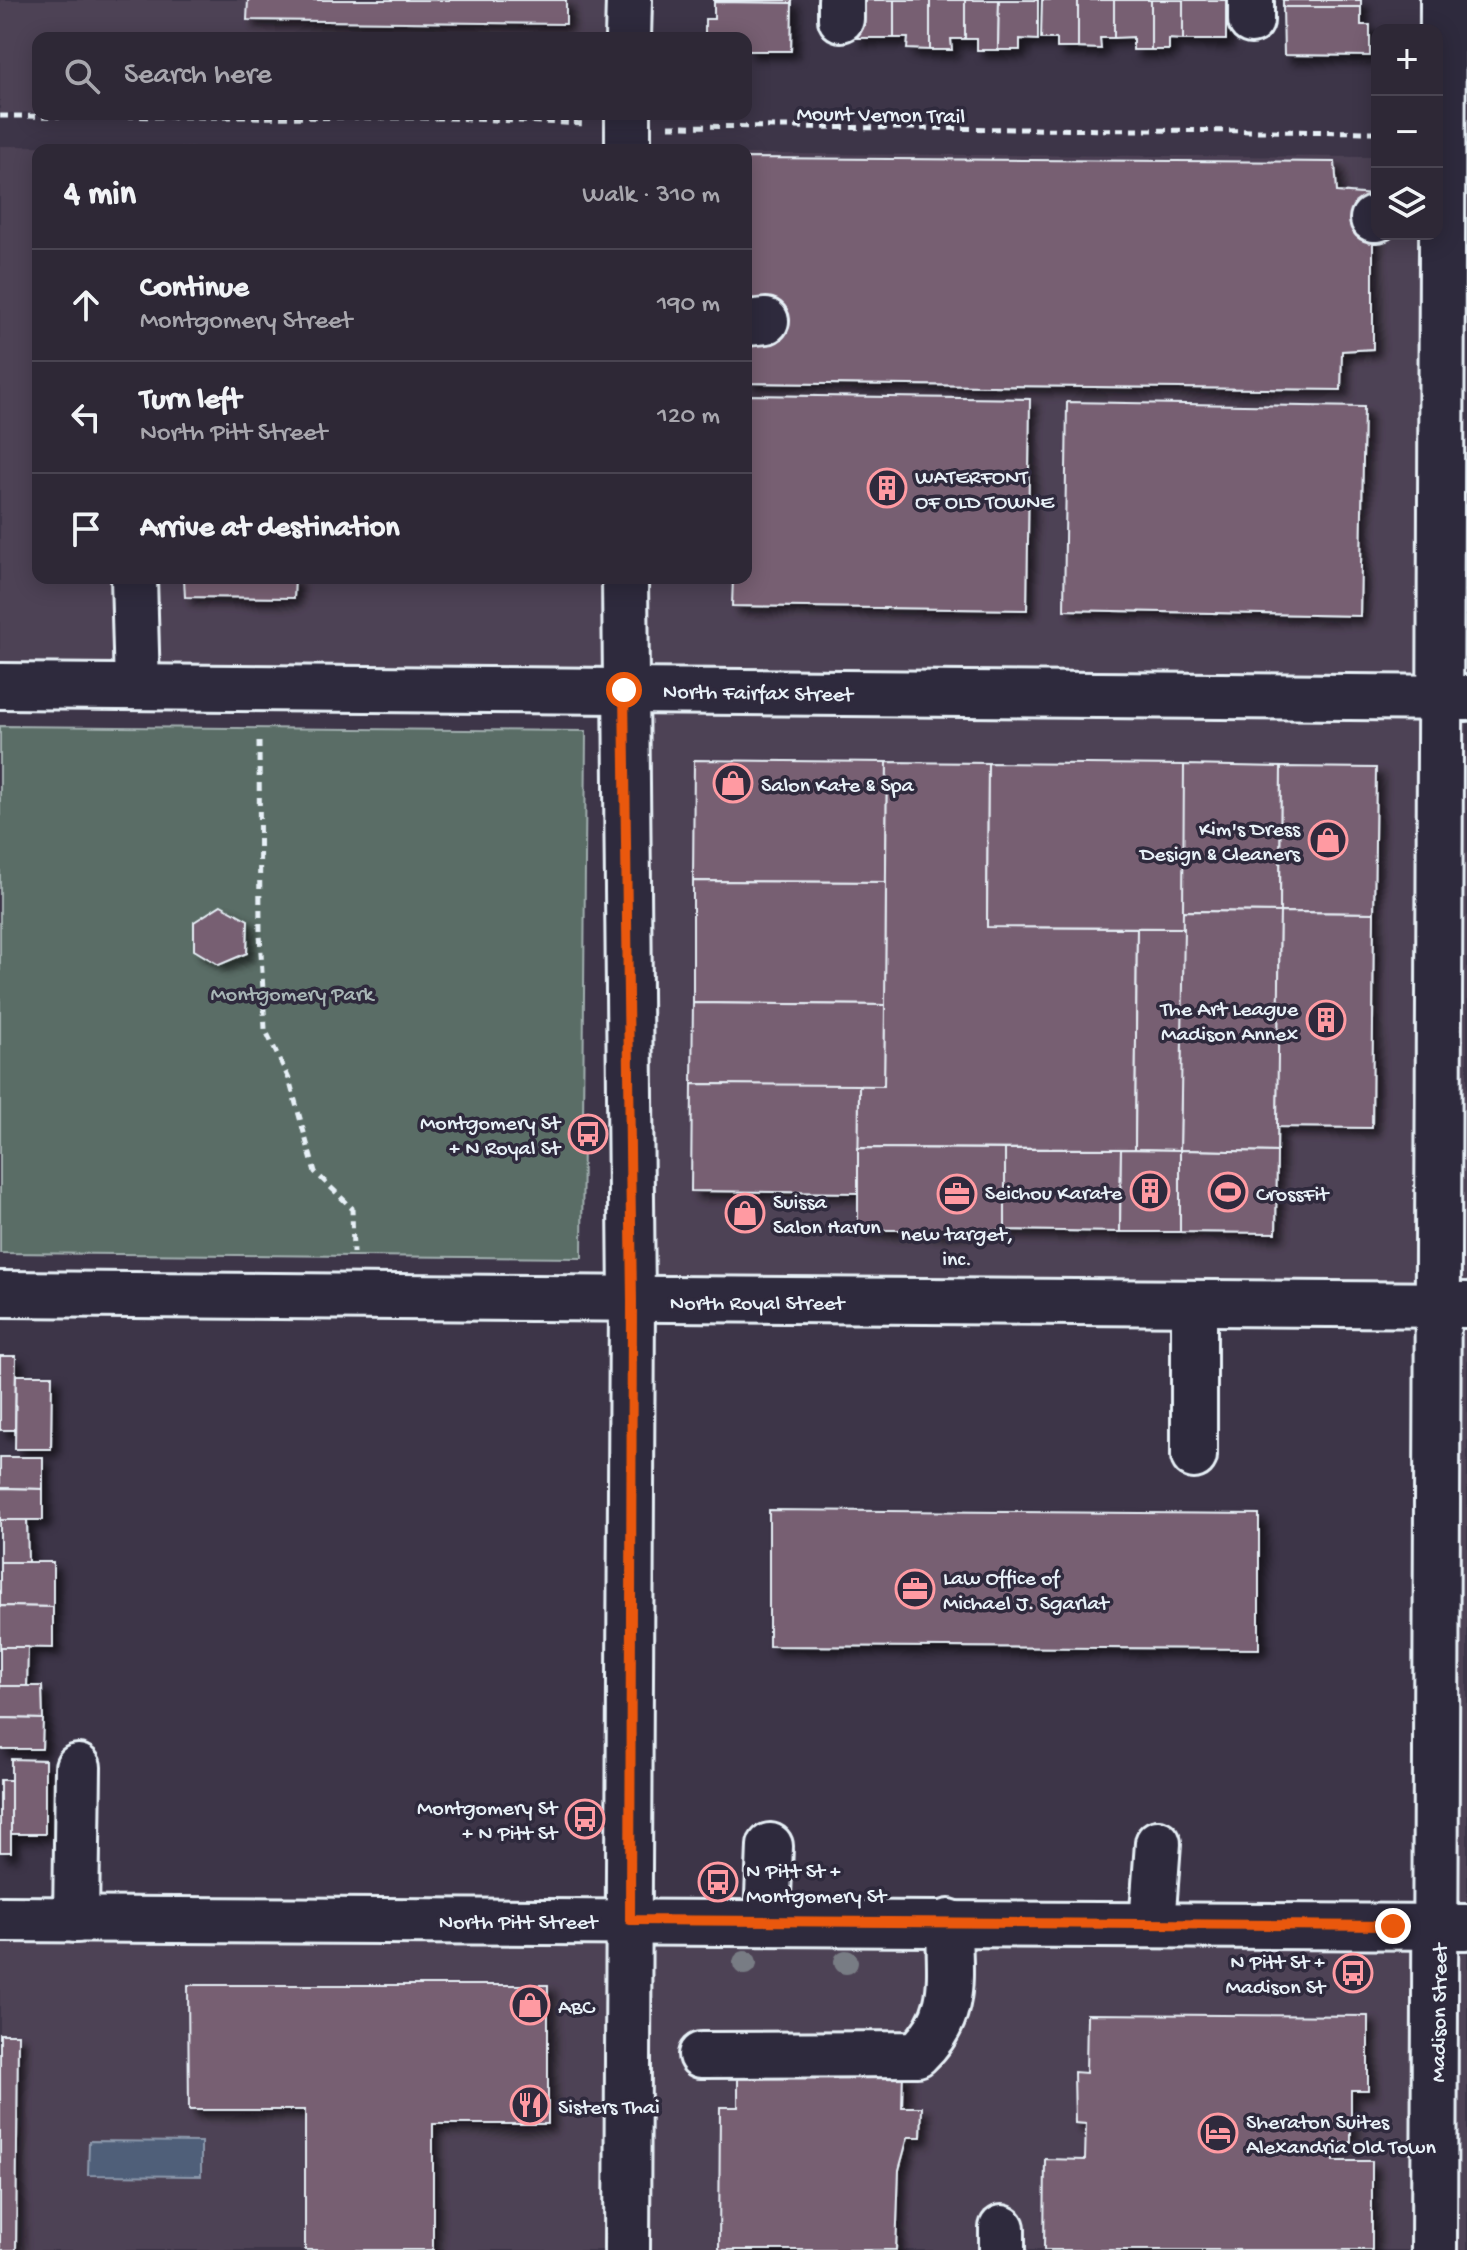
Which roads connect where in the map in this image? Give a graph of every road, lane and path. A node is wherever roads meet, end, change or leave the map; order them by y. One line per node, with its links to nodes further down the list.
1 (629, 0): 3 (street)
2 (1443, 0): 9 (street, Madison Street)
3 (628, 32)
4 (0, 116): 5 (path, Mount Vernon Trail)
5 (32, 116)
6 (478, 120): 7 (path, Mount Vernon Trail)
7 (628, 130): 8 (path, Mount Vernon Trail)
8 (1371, 132)
9 (1440, 168)
10 (1440, 240): 16 (street, Madison Street)
11 (134, 584): 14 (street)
12 (625, 584): 15 (street)
13 (0, 686): 14 (street, North Fairfax Street)
14 (137, 687): 15 (street, North Fairfax Street)
15 (624, 690): 16 (street, North Fairfax Street); 20 (street)
16 (1453, 697): 22 (street, Madison Street)
17 (259, 741): 19 (path)
18 (0, 1294): 19 (street, North Royal Street)
19 (357, 1298): 20 (street, North Royal Street)
20 (632, 1301): 21 (street, North Royal Street); 29 (street)
21 (1194, 1304): 22 (street, North Royal Street); 23 (street)
22 (1454, 1305): 33 (street, Madison Street)
23 (1194, 1456)
24 (78, 1767): 28 (street)
25 (1158, 1843): 32 (street)
26 (770, 1846): 30 (street)
27 (0, 1919): 28 (street, North Pitt Street)
28 (76, 1920): 29 (street, North Pitt Street)
29 (630, 1920): 30 (street, North Pitt Street); 35 (street)
30 (767, 1921): 31 (street, North Pitt Street)
31 (949, 1922): 32 (street, North Pitt Street); 34 (street)
32 (1152, 1925): 33 (street, North Pitt Street)
33 (1452, 1927): 36 (street, Madison Street)
34 (701, 2055)
35 (627, 2250)
36 (1434, 2250)

